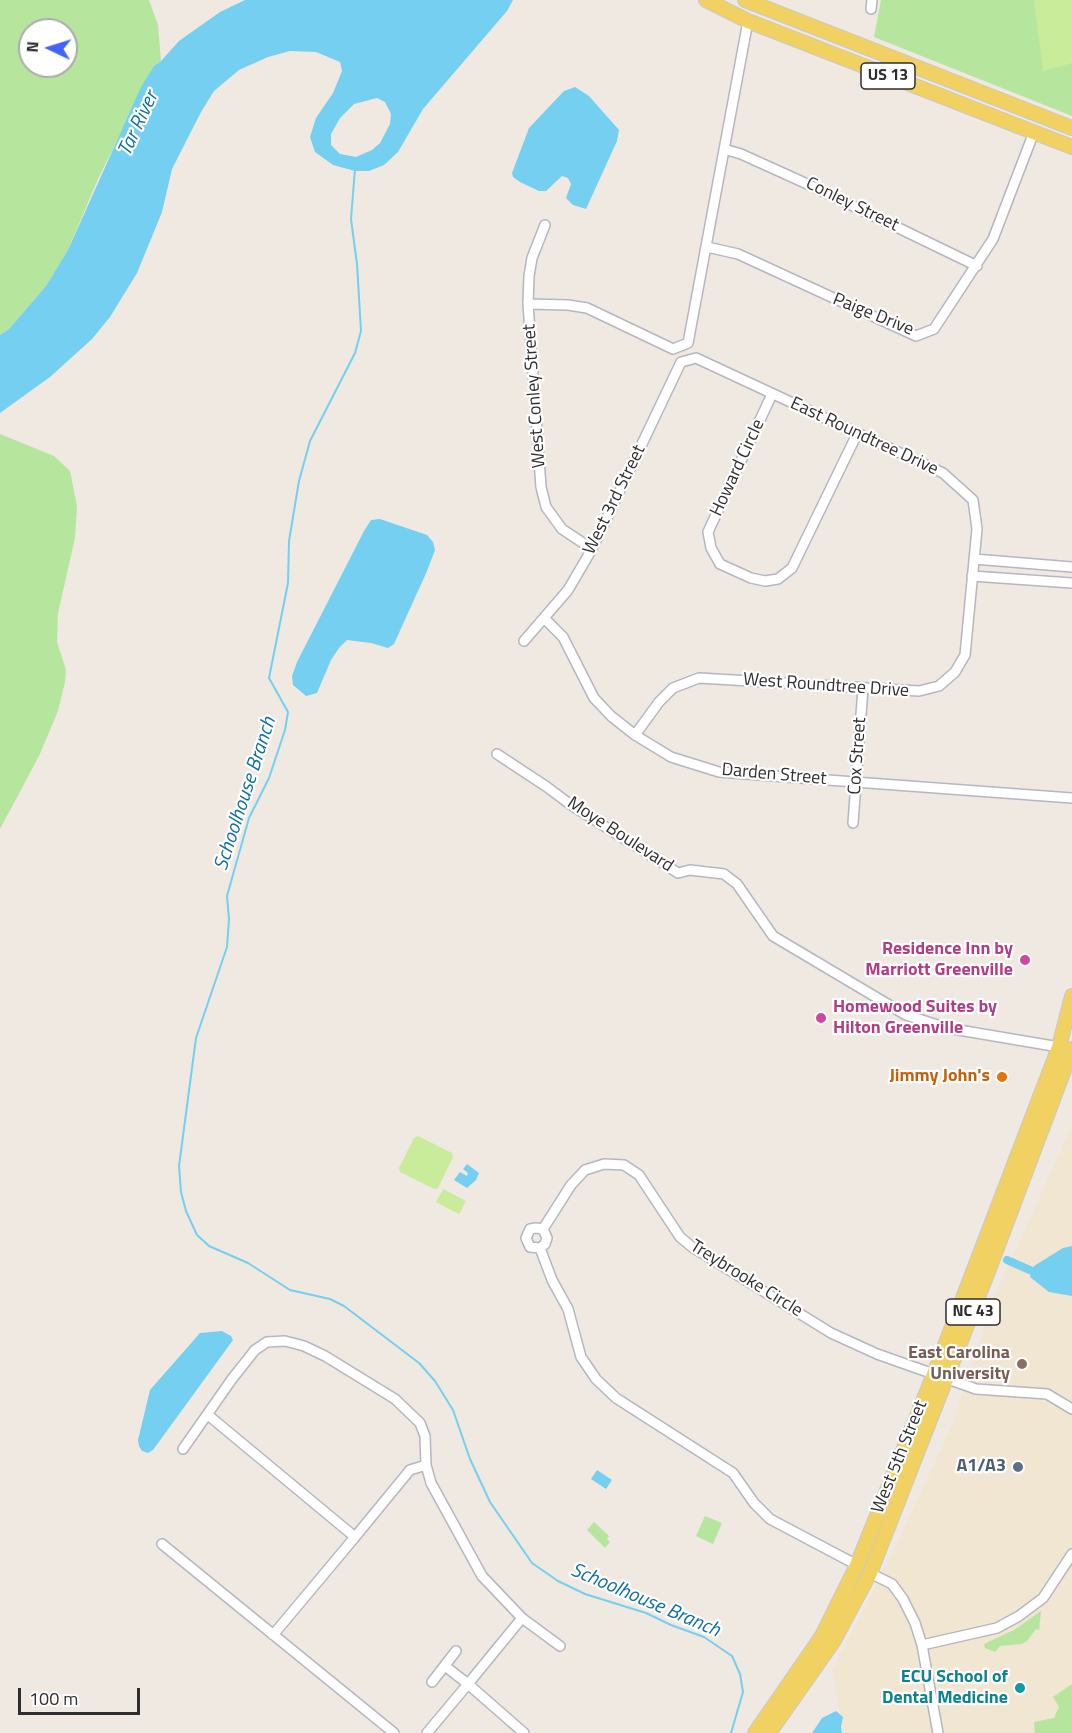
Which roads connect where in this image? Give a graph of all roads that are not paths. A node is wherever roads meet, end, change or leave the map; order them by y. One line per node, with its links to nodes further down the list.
1 (706, 0): 3 (main road, US 13)
2 (745, 0): 4 (main road, US 13)
3 (748, 21): 5 (main road, US 13); 7 (street)
4 (1072, 128)
5 (1034, 132): 6 (main road, US 13); 10 (street, Paige Drive)
6 (1072, 147)
7 (724, 149): 9 (street); 10 (street, Conley Street)
8 (545, 225): 11 (street, West Conley Street)
9 (707, 247): 10 (street, Paige Drive); 11 (street)
10 (977, 266)
11 (528, 304): 15 (street, West Conley Street)
12 (696, 358): 13 (street, East Roundtree Drive); 15 (street, West 3rd Street)
13 (772, 394): 14 (street, East Roundtree Drive); 14 (street, Howard Circle)
14 (856, 434): 16 (street, East Roundtree Drive)
15 (592, 549): 20 (street, West 3rd Street)
16 (974, 559): 17 (street); 18 (street, West Roundtree Drive)
17 (1072, 567)
18 (972, 576): 19 (street); 22 (street, West Roundtree Drive)
19 (1072, 583)
20 (544, 618): 21 (street, West 3rd Street); 23 (street, Darden Street)
21 (524, 641)
22 (863, 688): 23 (street, West Roundtree Drive); 25 (street, Cox Street)
23 (635, 735): 25 (street, Darden Street)
24 (497, 754): 29 (street, Moye Boulevard)
25 (857, 781): 26 (street, Darden Street); 27 (street, Cox Street)
26 (1072, 798)
27 (853, 823)
28 (1072, 996): 29 (main road, West 5th Street / NC 43)
29 (1066, 1048): 32 (main road, West 5th Street / NC 43)
30 (543, 1230): 31 (street, Treybrooke Circle); 31 (street, Treybrooke Circle); 32 (street, Treybrooke Circle)
31 (540, 1248): 40 (street, Treybrooke Circle)
32 (940, 1376): 33 (street, Treybrooke Circle); 40 (main road, West 5th Street / NC 43); 41 (main road, West 5th Street / NC 43)
33 (1072, 1409)
34 (208, 1415): 35 (street); 36 (street); 37 (street)
35 (183, 1449)
36 (426, 1465): 37 (street); 42 (street)
37 (355, 1537): 43 (street)
38 (162, 1544): 43 (street)
39 (1072, 1554): 44 (street)
40 (856, 1565): 53 (main road, West 5th Street / NC 43)
41 (870, 1573): 44 (street); 54 (main road, West 5th Street / NC 43)
42 (522, 1618): 45 (street); 49 (street)
43 (273, 1635): 50 (street)
44 (922, 1645): 55 (street)
45 (560, 1646)
46 (456, 1651): 47 (street)
47 (445, 1666): 48 (street); 49 (street)
48 (432, 1682)
49 (468, 1684): 51 (street); 52 (street)
50 (394, 1733)
51 (427, 1733)
52 (524, 1733)
53 (755, 1733)
54 (770, 1733)
55 (938, 1733)

